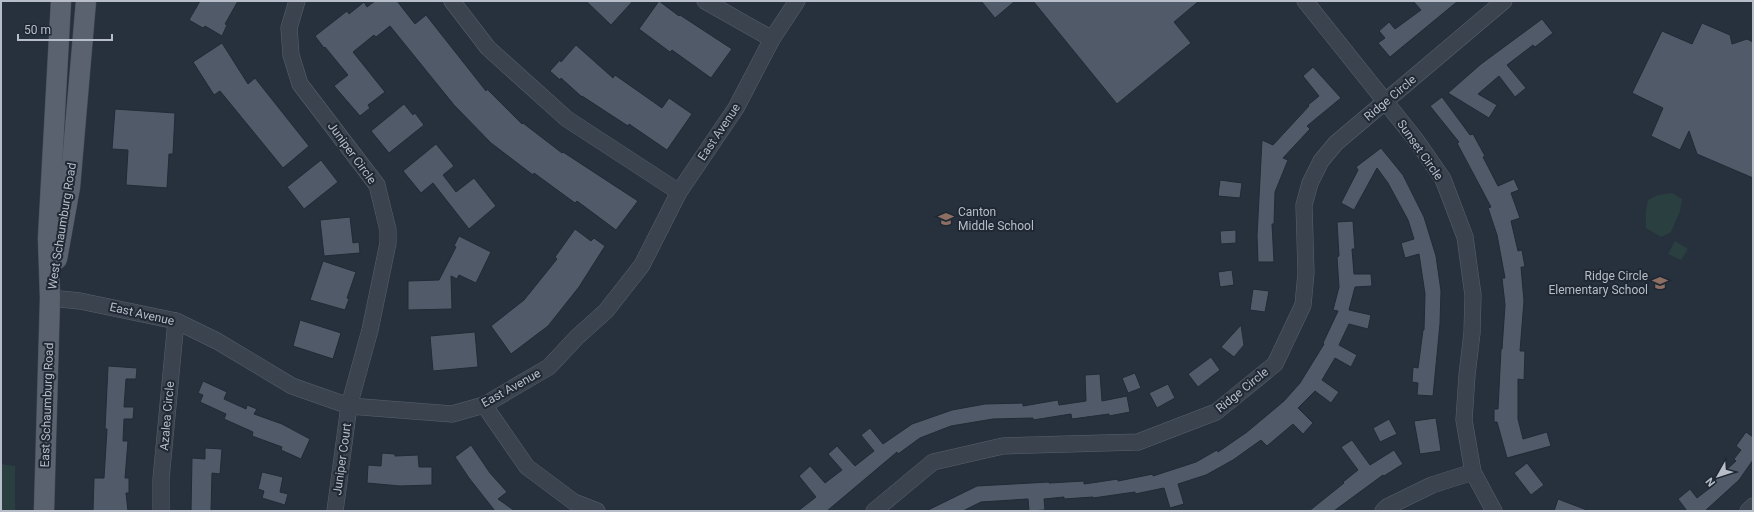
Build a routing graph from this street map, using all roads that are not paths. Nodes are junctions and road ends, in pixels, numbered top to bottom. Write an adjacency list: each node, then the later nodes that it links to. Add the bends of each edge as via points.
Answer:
1 (61, 1): 12 (main road, West Schaumburg Road, via 48,238)
2 (86, 1): 12 (main road, West Schaumburg Road, via 70,187)
3 (297, 1): 15 (street, Juniper Circle, via 289,28 291,55 300,84 376,185 388,230 388,243 370,330)
4 (452, 1): 11 (street, via 488,48 567,119)
5 (705, 1): 9 (street)
6 (797, 1): 9 (street, East Avenue)
7 (1305, 1): 10 (street, Sunset Circle)
8 (1504, 1): 10 (street, Ridge Circle)
9 (772, 39): 11 (street, East Avenue, via 736,108)
10 (1385, 102): 16 (street, Sunset Circle, via 1443,179 1465,237 1474,295 1464,420); 23 (street, Ridge Circle, via 1336,143 1321,161 1310,183 1304,205 1306,273 1303,305 1275,364 1216,412 1138,442 1003,446 933,462)
11 (679, 192): 14 (street, East Avenue, via 642,265 606,311 548,367)
12 (50, 298): 13 (street, East Avenue, via 80,301); 19 (main road, East Schaumburg Road)
13 (176, 321): 15 (street, East Avenue, via 217,341 292,386); 20 (street, Azalea Circle, via 161,479)
14 (484, 405): 15 (street, East Avenue, via 452,414); 17 (street, via 527,467)
15 (349, 406): 21 (street, Juniper Court)
16 (1473, 472): 24 (street, via 1432,485); 25 (street, Sunset Circle)
17 (571, 506): 22 (street)
18 (1753, 506): 26 (street)
19 (44, 511)
20 (161, 511)
21 (335, 511)
22 (597, 511)
23 (874, 511)
24 (1383, 511)
25 (1494, 511)
26 (1748, 511)

